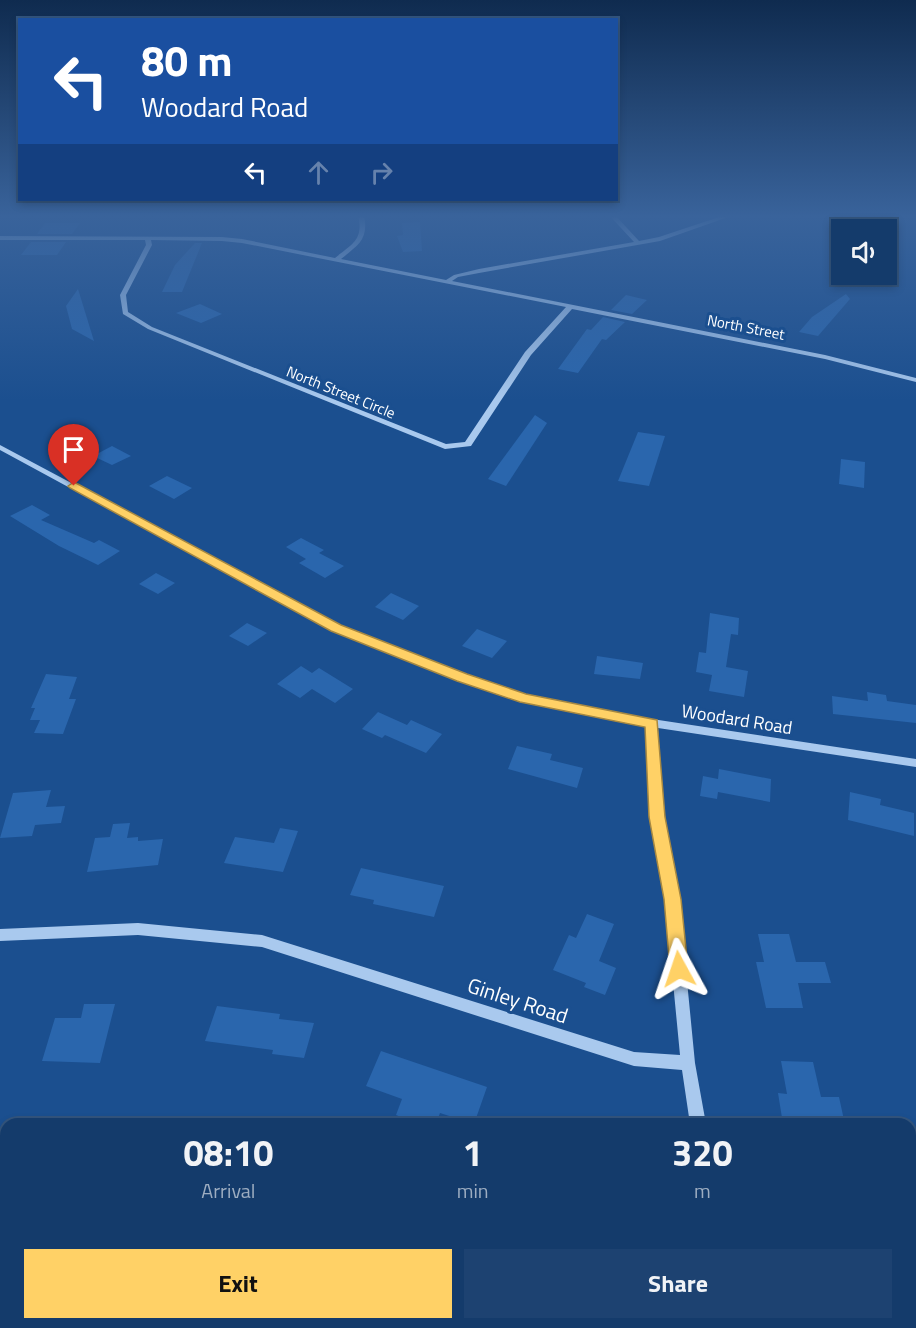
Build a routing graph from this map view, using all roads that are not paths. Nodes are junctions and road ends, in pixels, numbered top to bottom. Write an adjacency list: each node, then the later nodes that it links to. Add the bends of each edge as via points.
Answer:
1 (132, 277): 5 (street, North Street Circle, via 123,295 125,313 150,328 445,447 468,444 543,334)
2 (427, 277): 4 (street, North Street)
3 (454, 277): 4 (street)
4 (448, 281): 5 (street, North Street)
5 (571, 306): 6 (street, North Street, via 825,357)
6 (916, 380)
7 (0, 447): 8 (street, Woodard Road, via 336,628 462,678 525,698)
8 (652, 723): 9 (street, Woodard Road); 11 (street, via 657,817 672,899)
9 (916, 763)
10 (0, 935): 11 (street, Ginley Road, via 138,929 262,941 634,1059)
11 (688, 1063): 12 (street)
12 (697, 1118)

